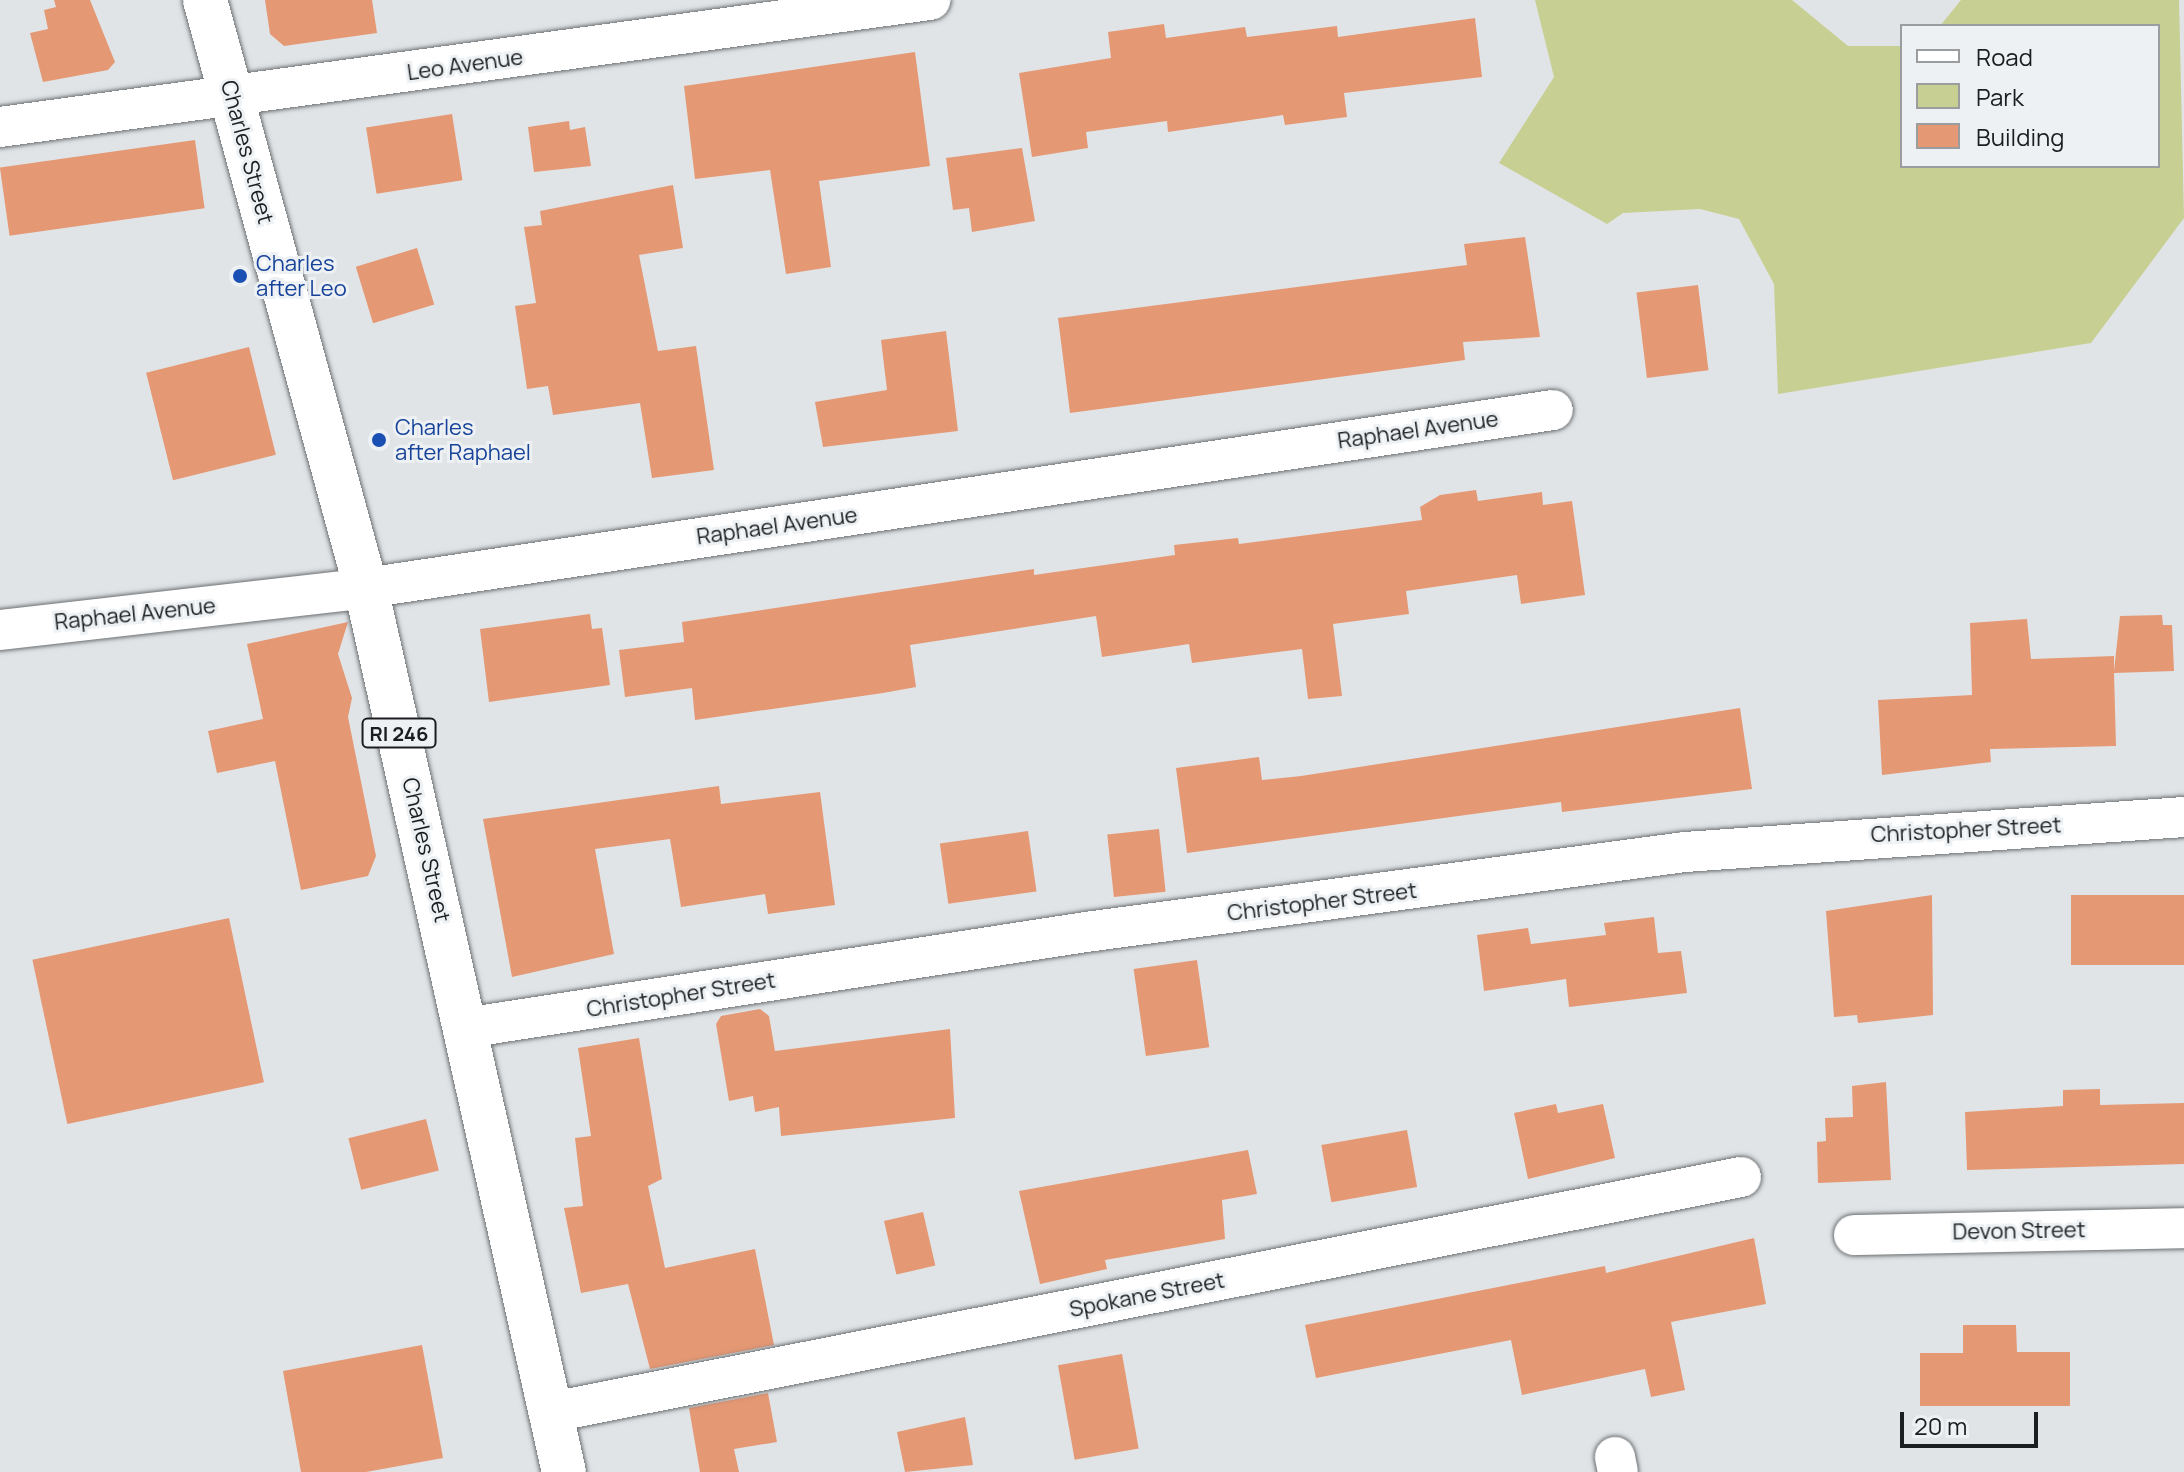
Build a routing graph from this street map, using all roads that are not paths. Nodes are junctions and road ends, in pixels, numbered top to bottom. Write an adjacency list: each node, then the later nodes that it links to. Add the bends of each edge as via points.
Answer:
1 (205, 0): 3 (main road, Charles Street / RI 246)
2 (930, 0): 3 (street, Leo Avenue)
3 (232, 97): 4 (street, Leo Avenue); 6 (main road, Charles Street / RI 246)
4 (0, 127)
5 (1553, 410): 6 (street, Raphael Avenue)
6 (366, 588): 7 (street, Raphael Avenue); 9 (main road, Charles Street / RI 246)
7 (0, 630)
8 (2184, 817): 9 (street, Christopher Street, via 1685,852 1086,932)
9 (465, 1028): 13 (main road, Charles Street / RI 246)
10 (1741, 1177): 13 (street, Spokane Street)
11 (2184, 1228): 12 (street, Devon Street)
12 (1854, 1235)
13 (552, 1412): 14 (main road, Charles Street / RI 246)
14 (564, 1472)

